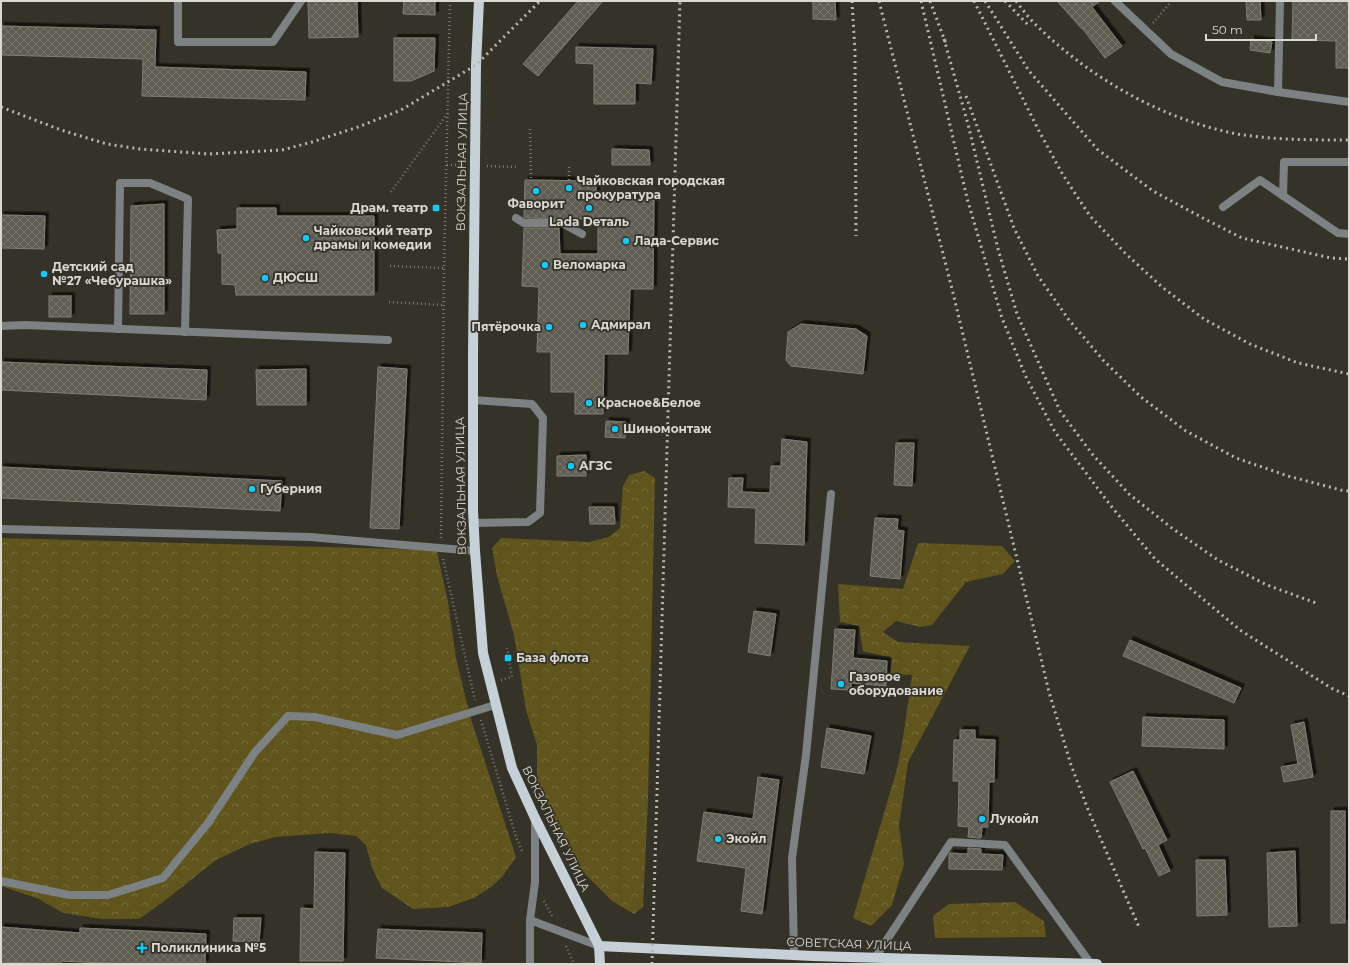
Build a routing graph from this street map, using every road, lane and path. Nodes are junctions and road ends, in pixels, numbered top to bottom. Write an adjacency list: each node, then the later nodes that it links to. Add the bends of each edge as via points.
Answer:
1 (178, 1): 2 (lane, via 178,42 273,42)
2 (301, 1)
3 (479, 1): 30 (main road, ВОКЗАЛЬНАЯ УЛИЦА, via 476,65)
4 (1115, 1): 7 (lane)
5 (1280, 1): 8 (lane)
6 (1171, 2): 7 (path)
7 (1146, 30): 8 (lane, via 1171,54 1222,82)
8 (1278, 92): 9 (lane)
9 (1349, 102)
10 (448, 113): 16 (path)
11 (530, 129): 14 (path)
12 (1349, 162): 17 (lane, via 1284,162)
13 (569, 166): 15 (path)
14 (531, 180)
15 (569, 180)
16 (391, 192)
17 (1283, 196): 18 (lane, via 1260,180); 21 (lane, via 1338,233)
18 (1223, 207)
19 (516, 218): 20 (lane, via 524,223 562,223)
20 (582, 234)
21 (1349, 234)
22 (390, 266): 23 (path)
23 (444, 268)
24 (389, 302): 25 (path)
25 (444, 305)
26 (1, 326): 27 (lane)
27 (118, 329): 28 (lane); 28 (lane, via 120,183 150,183 188,199)
28 (185, 332): 29 (lane)
29 (388, 340)
30 (473, 400): 32 (main road, ВОКЗАЛЬНАЯ УЛИЦА); 32 (lane, via 532,404 543,418 540,513 528,522)
31 (831, 494): 40 (lane, via 806,755 792,858)
32 (474, 524): 34 (main road, ВОКЗАЛЬНАЯ УЛИЦА)
33 (1, 529): 34 (lane, via 310,537)
34 (474, 551): 35 (main road, ВОКЗАЛЬНАЯ УЛИЦА, via 483,653)
35 (496, 705): 36 (main road, ВОКЗАЛЬНАЯ УЛИЦА, via 512,768); 37 (lane, via 397,735 315,717 288,716 254,752 208,823 163,878 108,894 69,896)
36 (535, 818): 38 (lane, via 535,882); 39 (main road, ВОКЗАЛЬНАЯ УЛИЦА)
37 (1, 881)
38 (530, 920): 39 (lane); 42 (lane)
39 (599, 946): 40 (main road, СОВЕТСКАЯ УЛИЦА); 43 (main road)
40 (794, 955): 41 (main road, СОВЕТСКАЯ УЛИЦА)
41 (875, 958): 44 (main road, СОВЕТСКАЯ УЛИЦА); 44 (lane, via 951,842 1005,845)
42 (530, 964)
43 (600, 964)
44 (1091, 964): 45 (main road, СОВЕТСКАЯ УЛИЦА)
45 (1097, 964)

